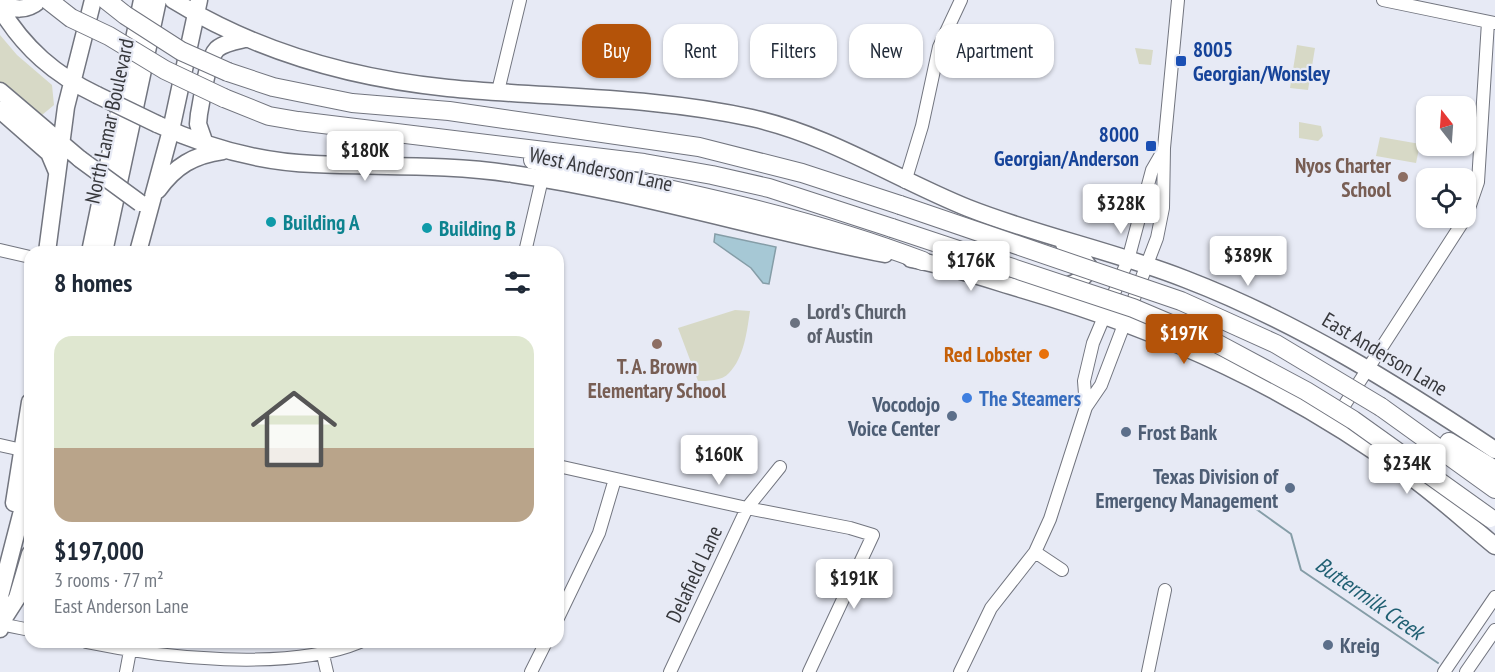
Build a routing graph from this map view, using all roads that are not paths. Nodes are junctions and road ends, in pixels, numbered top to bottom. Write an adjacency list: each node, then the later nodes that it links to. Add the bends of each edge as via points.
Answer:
1 (0, 0): 2 (main road, via 19,9)
2 (40, 0)
3 (48, 0): 19 (highway, bridge, via 71,18)
4 (68, 0): 19 (highway, bridge)
5 (93, 0): 21 (main road)
6 (106, 0): 16 (highway)
7 (113, 0): 16 (highway)
8 (142, 0): 40 (main road, North Lamar Boulevard)
9 (158, 0): 41 (main road, North Lamar Boulevard)
10 (520, 0): 23 (street)
11 (961, 0): 36 (street, via 939,47)
12 (1178, 0): 32 (street)
13 (1383, 0): 17 (street)
14 (188, 5): 20 (main road); 27 (main road)
15 (0, 9): 18 (main road, West Anderson Lane)
16 (125, 15): 56 (highway, bridge, via 181,51 273,87 352,103 449,111 699,147 802,173 1180,301 1276,344)
17 (1492, 23): 54 (street, via 1478,182 1466,217)
18 (6, 29): 21 (main road, West Anderson Lane)
19 (109, 36): 28 (highway, bridge, via 165,70 269,116)
20 (245, 39): 23 (main road, via 294,57 361,74 449,88); 30 (main road, via 217,49 212,58 198,124)
21 (70, 82): 24 (main road); 27 (main road, West Anderson Lane, bridge)
22 (0, 91): 26 (main road)
23 (498, 91): 36 (main road, via 685,106 754,118 843,149)
24 (66, 106): 26 (main road, via 49,119); 29 (main road)
25 (0, 110): 34 (main road, via 49,153)
26 (29, 118): 29 (main road)
27 (164, 127): 30 (main road, West Anderson Lane); 37 (main road)
28 (461, 141): 47 (highway, via 788,217); 69 (highway, bridge, via 644,163 769,188 1133,308 1218,344 1306,391 1353,420)
29 (61, 144): 33 (main road); 34 (main road)
30 (205, 144): 31 (main road, West Anderson Lane)
31 (226, 150): 35 (main road, West Anderson Lane, via 313,164 463,168); 37 (main road, via 180,165)
32 (1164, 150): 46 (street, via 1152,170); 48 (street, via 1162,208)
33 (80, 159): 34 (main road, via 62,163); 37 (main road, bridge)
34 (58, 174): 39 (main road)
35 (542, 180): 43 (street); 47 (main road, West Anderson Lane)
36 (905, 182): 38 (main road)
37 (148, 204): 42 (main road)
38 (1052, 236): 46 (main road); 50 (main road, via 1080,255 1088,271 1076,283)
39 (48, 246)
40 (91, 246)
41 (105, 246)
42 (139, 246)
43 (526, 246)
44 (0, 250): 45 (street)
45 (24, 256)
46 (1128, 260): 48 (main road); 51 (street)
47 (923, 261): 50 (main road, West Anderson Lane)
48 (1148, 266): 49 (main road, East Anderson Lane); 52 (street)
49 (1212, 290): 53 (main road, via 1185,306); 54 (main road, East Anderson Lane, via 1279,319)
50 (1029, 291): 51 (main road, West Anderson Lane)
51 (1104, 314): 52 (main road, West Anderson Lane); 55 (street, via 1084,381)
52 (1124, 321): 53 (main road); 55 (street, via 1101,385)
53 (1174, 342): 57 (main road, via 1261,382)
54 (1368, 368): 57 (street); 61 (main road, East Anderson Lane)
55 (1086, 407): 72 (street, via 1061,491)
56 (1381, 407): 64 (highway, via 1414,421); 66 (highway)
57 (1332, 424): 70 (main road, via 1413,478)
58 (24, 438): 60 (main road)
59 (0, 445): 60 (street)
60 (22, 450): 71 (main road)
61 (1495, 450)
62 (564, 467): 65 (street)
63 (780, 467): 68 (street, Delafield Lane)
64 (1495, 470)
65 (615, 479): 68 (street); 77 (street, via 599,533)
66 (1495, 489)
67 (24, 502): 71 (main road)
68 (747, 508): 89 (street, Delafield Lane); 90 (street, via 873,535)
69 (1493, 521)
70 (1495, 546)
71 (11, 549): 78 (main road, via 0,596)
72 (1035, 552): 73 (street); 91 (street, via 991,608)
73 (1062, 570)
74 (24, 578): 78 (main road)
75 (1165, 590): 92 (street)
76 (1495, 597): 93 (street)
77 (564, 606)
78 (0, 625): 79 (street)
79 (24, 629)
80 (1495, 630): 94 (street)
81 (115, 648): 84 (street)
82 (343, 648): 85 (street)
83 (543, 648): 88 (street)
84 (130, 651): 85 (street, via 206,659); 86 (street)
85 (323, 655): 87 (street)
86 (126, 672)
87 (327, 672)
88 (531, 672)
89 (670, 672)
90 (809, 672)
91 (960, 672)
92 (1148, 672)
93 (1444, 672)
94 (1466, 672)

